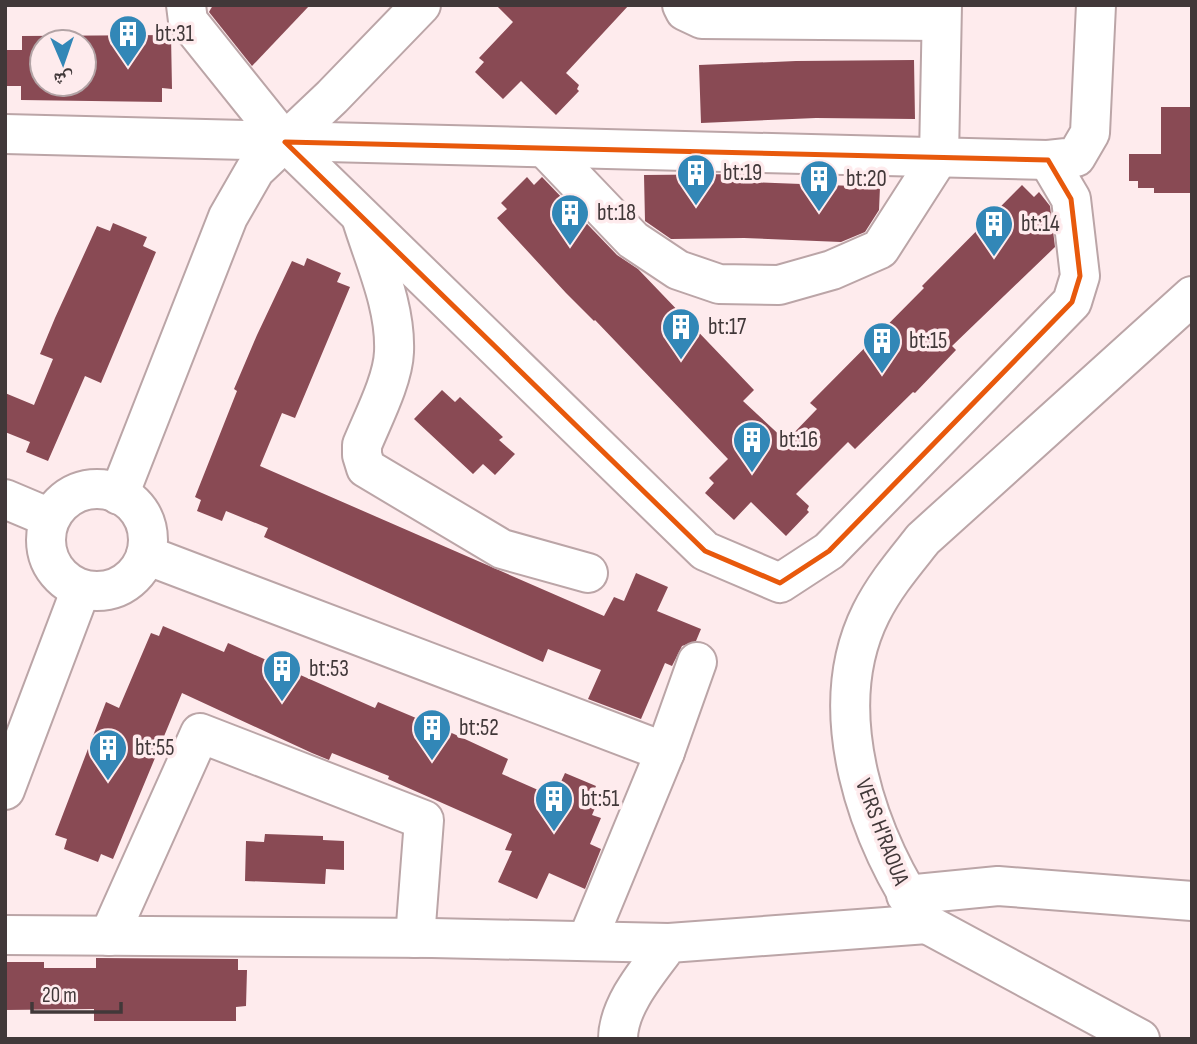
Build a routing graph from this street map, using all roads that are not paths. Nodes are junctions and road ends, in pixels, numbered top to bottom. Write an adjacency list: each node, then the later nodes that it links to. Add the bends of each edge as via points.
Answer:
1 (186, 5): 7 (street, via 188,21)
2 (421, 5): 7 (street)
3 (682, 5): 5 (street, via 702,19)
4 (1096, 5): 10 (street, via 1090,133 1076,157)
5 (942, 13): 9 (street)
6 (5, 134): 7 (street)
7 (285, 142): 8 (street); 11 (street); 13 (street, via 255,170 228,217)
8 (545, 148): 9 (street); 9 (street, via 633,240 678,270 719,284 779,285 832,270 880,249)
9 (939, 157): 10 (street)
10 (1048, 160): 11 (street, via 1071,200 1080,276 1072,302 829,551 780,583 705,551)
11 (360, 214): 17 (street, via 387,299 394,354 362,445 366,468 502,549)
12 (1192, 296): 23 (street, VERS H'RAOUA, via 923,539 889,581 870,615 857,650 850,690 859,777 872,820)
13 (120, 495): 15 (street, via 92,489 75,494); 16 (street, via 137,508 145,522 149,538)
14 (5, 499): 15 (street)
15 (51, 518): 18 (street, via 47,552 54,568)
16 (146, 555): 18 (street, via 128,581 114,589); 20 (street)
17 (588, 573)
18 (81, 589): 21 (street)
19 (697, 662): 20 (street)
20 (665, 752): 27 (street)
21 (5, 790)
22 (1192, 901): 23 (street, via 969,888)
23 (917, 910): 28 (street); 30 (street)
24 (5, 935): 25 (street)
25 (108, 936): 26 (street); 26 (street, via 200,733 424,820)
26 (415, 938): 27 (street)
27 (587, 941): 28 (street)
28 (669, 943): 29 (street, via 636,988)
29 (618, 1039)
30 (1140, 1039)

